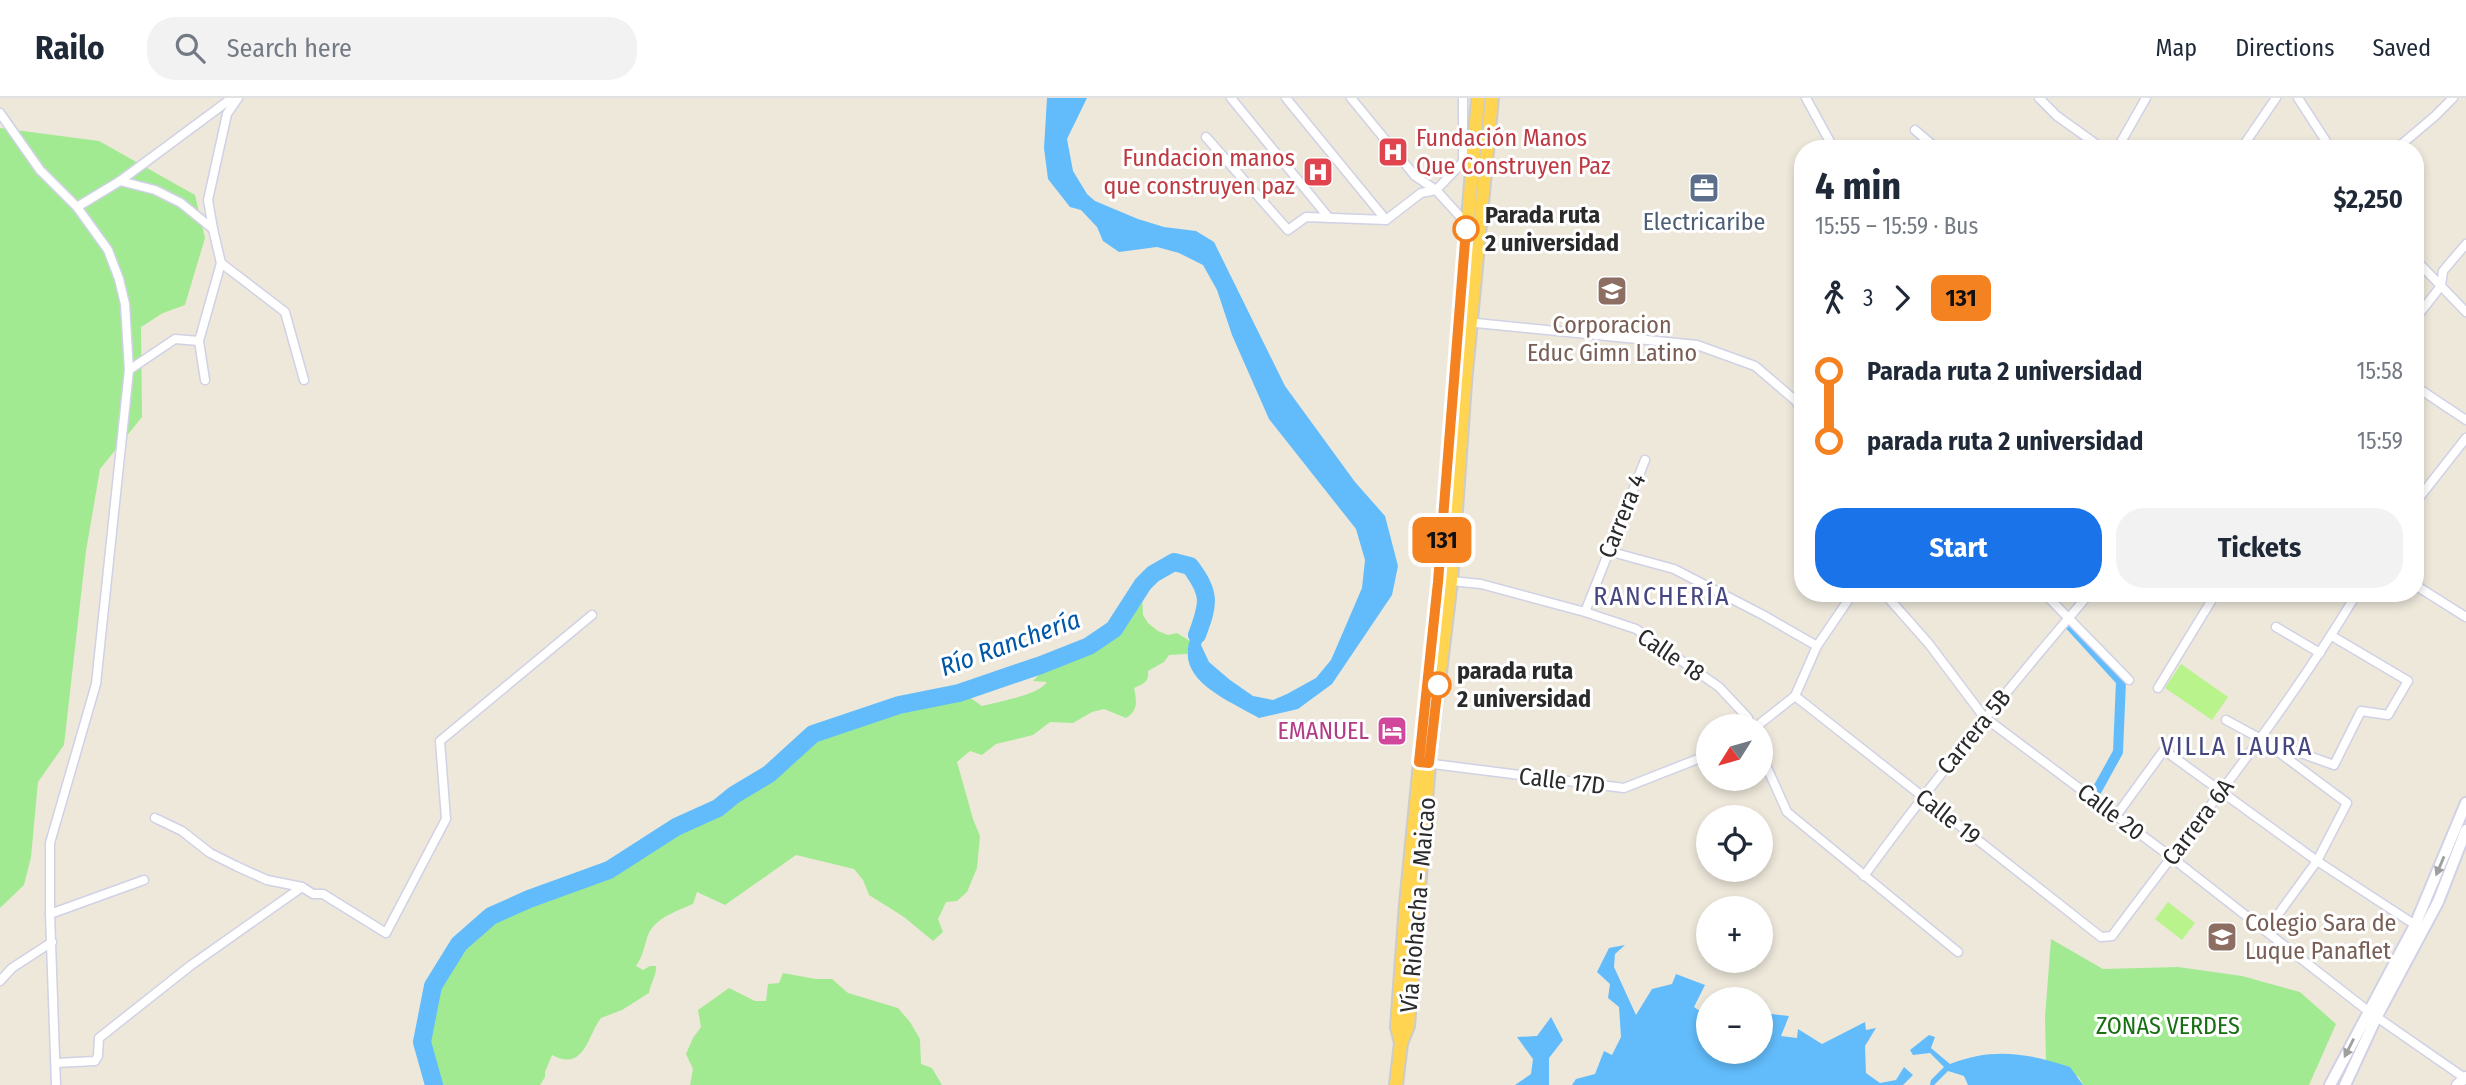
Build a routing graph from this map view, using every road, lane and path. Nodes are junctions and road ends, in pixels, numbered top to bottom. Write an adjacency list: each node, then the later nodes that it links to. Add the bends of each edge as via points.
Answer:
1 (232, 98): 25 (street)
2 (238, 98): 32 (street, via 226,114 208,200)
3 (1231, 98): 28 (street)
4 (1286, 98): 29 (street)
5 (1351, 98): 26 (street, via 1415,176)
6 (1463, 98): 26 (street, via 1463,162)
7 (1478, 98): 30 (highway, Vía Riohacha - Maicao)
8 (1492, 98): 31 (highway, Vía Riohacha - Maicao)
9 (1806, 98): 18 (street)
10 (2039, 98): 20 (street)
11 (2146, 98): 21 (street)
12 (2276, 98): 22 (street)
13 (2298, 98): 23 (street)
14 (2453, 98): 24 (street)
15 (0, 113): 27 (street, via 40,170)
16 (1914, 130): 19 (street)
17 (1206, 136): 28 (street, via 1288,230 1306,217)
18 (1829, 140)
19 (1926, 140)
20 (2090, 140)
21 (2122, 140)
22 (2247, 140)
23 (2325, 140)
24 (2406, 140)
25 (120, 181): 27 (street); 32 (street, via 181,203)
26 (1436, 190): 29 (street, via 1421,193); 30 (street)
27 (78, 207): 41 (street, via 108,250 119,279)
28 (1329, 218): 29 (street)
29 (1386, 220)
30 (1466, 223): 31 (street); 39 (highway, Vía Riohacha - Maicao)
31 (1480, 225): 39 (highway, Vía Riohacha - Maicao)
32 (213, 229): 34 (street)
33 (2466, 244): 36 (street, via 2443,271)
34 (221, 263): 40 (street); 43 (street, via 285,312)
35 (2424, 268): 36 (street)
36 (2441, 286): 37 (street); 38 (street)
37 (2424, 308)
38 (2466, 312)
39 (1465, 322): 44 (highway, Vía Riohacha - Maicao); 46 (street, via 1697,345 1755,366)
40 (199, 341): 41 (street, via 175,339); 42 (street)
41 (129, 370): 90 (street, via 96,684 50,843)
42 (205, 380)
43 (304, 380)
44 (1459, 383): 52 (highway, Vía Riohacha - Maicao); 77 (highway, Vía Riohacha - Maicao)
45 (2424, 393): 47 (street)
46 (1794, 399)
47 (2466, 419)
48 (2466, 438): 50 (street)
49 (1644, 460): 51 (street, Carrera 4)
50 (2424, 492)
51 (1608, 551): 60 (street, Carrera 4); 66 (street, via 1674,569)
52 (1451, 581): 60 (street, Calle 18, via 1481,584); 77 (highway, Vía Riohacha - Maicao)
53 (2424, 591): 62 (street)
54 (1847, 602): 66 (street)
55 (1892, 602): 73 (street, Calle 20)
56 (2053, 602): 63 (street)
57 (2082, 602): 63 (street, Carrera 5B)
58 (2209, 602): 69 (street)
59 (2352, 602): 65 (street, Carrera 6A)
60 (1586, 612): 71 (street, Calle 18, via 1636,629 1719,687)
61 (592, 615): 89 (street, via 440,741 446,819 386,933 323,894)
62 (2466, 617)
63 (2068, 618): 68 (street); 73 (street, Carrera 5B)
64 (2276, 627): 67 (street)
65 (2332, 636): 67 (street, Carrera 6A); 75 (street, via 2408,681 2388,715 2361,711 2334,765)
66 (1817, 646): 70 (street)
67 (2320, 653): 75 (street, Carrera 6A)
68 (2129, 680)
69 (2158, 688)
70 (1795, 696): 72 (street); 80 (street, Calle 19)
71 (1744, 714)
72 (1773, 714)
73 (1984, 717): 80 (street, Carrera 5B); 82 (street, Calle 20)
74 (2226, 720): 75 (street)
75 (2261, 739): 79 (street, Carrera 6A); 86 (street, via 2347,803)
76 (1696, 760): 77 (street, Calle 17D, via 1624,788)
77 (1424, 762): 101 (highway, Vía Riohacha - Maicao, via 1397,1027 1401,1042)
78 (1773, 781): 87 (street, via 1787,812)
79 (2222, 790): 82 (street, via 2164,750); 85 (street, Carrera 6A); 86 (street)
80 (1922, 796): 87 (street, Carrera 5B); 93 (street, Calle 19)
81 (2466, 803): 91 (main road, one-way to 91)
82 (2116, 816): 85 (street, Calle 20)
83 (155, 818): 89 (street, via 236,866 267,880)
84 (2466, 830): 91 (main road)
85 (2171, 857): 92 (street, Calle 20); 93 (street, Carrera 6A, via 2112,936)
86 (2317, 861): 91 (street); 92 (street)
87 (1864, 876): 95 (street)
88 (144, 880): 90 (street)
89 (302, 887): 98 (street, via 99,1038 95,1062)
90 (50, 914): 94 (street)
91 (2419, 928): 97 (main road)
92 (2266, 931): 97 (street, Calle 20)
93 (2101, 937)
94 (52, 942): 96 (street); 98 (street)
95 (1958, 952)
96 (0, 981)
97 (2372, 1014): 99 (street, Calle 20); 102 (main road, one-way to 102); 103 (main road)
98 (56, 1063): 100 (street)
99 (2463, 1080)
100 (56, 1085)
101 (1396, 1085)
102 (2330, 1085)
103 (2345, 1085)

